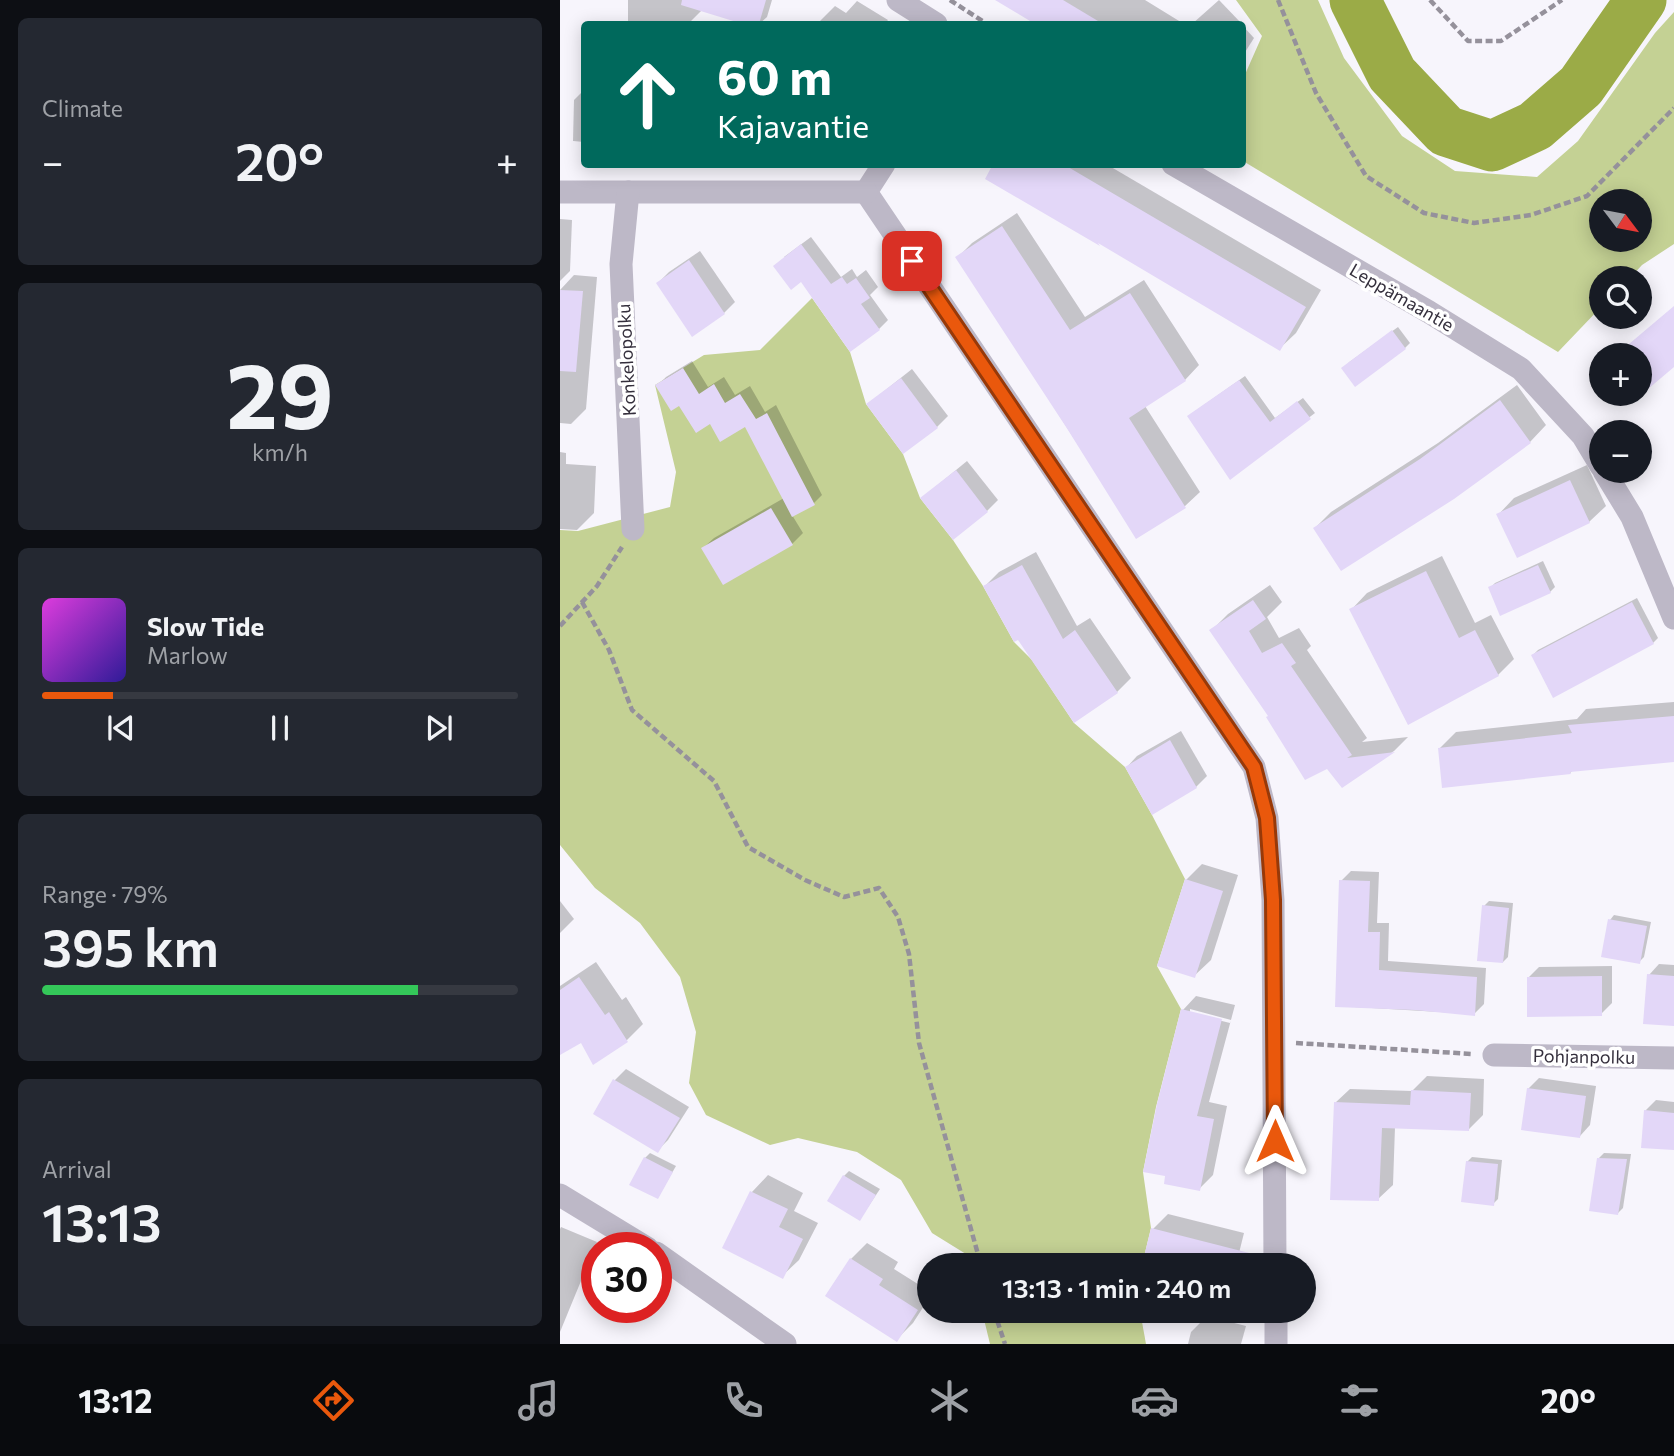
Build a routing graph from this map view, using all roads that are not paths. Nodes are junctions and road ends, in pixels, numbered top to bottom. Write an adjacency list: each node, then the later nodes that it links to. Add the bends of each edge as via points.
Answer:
1 (898, 0): 2 (street)
2 (931, 21)
3 (881, 168): 7 (street)
4 (1180, 168): 8 (street, Leppämaantie, via 1521,369)
5 (560, 192): 6 (street)
6 (628, 192): 7 (street); 10 (street, Konkelopolku, via 621,264)
7 (866, 192): 16 (street, via 1254,767 1267,818 1273,900)
8 (1589, 446)
9 (1611, 483): 11 (street, via 1632,517)
10 (633, 529)
11 (1674, 618)
12 (1493, 1055): 13 (street, Pohjanpolku)
13 (1674, 1058)
14 (560, 1195): 15 (street)
15 (621, 1232)
16 (1275, 1253)
17 (672, 1264): 19 (street)
18 (1276, 1323): 20 (street)
19 (785, 1344)
20 (1276, 1344)

